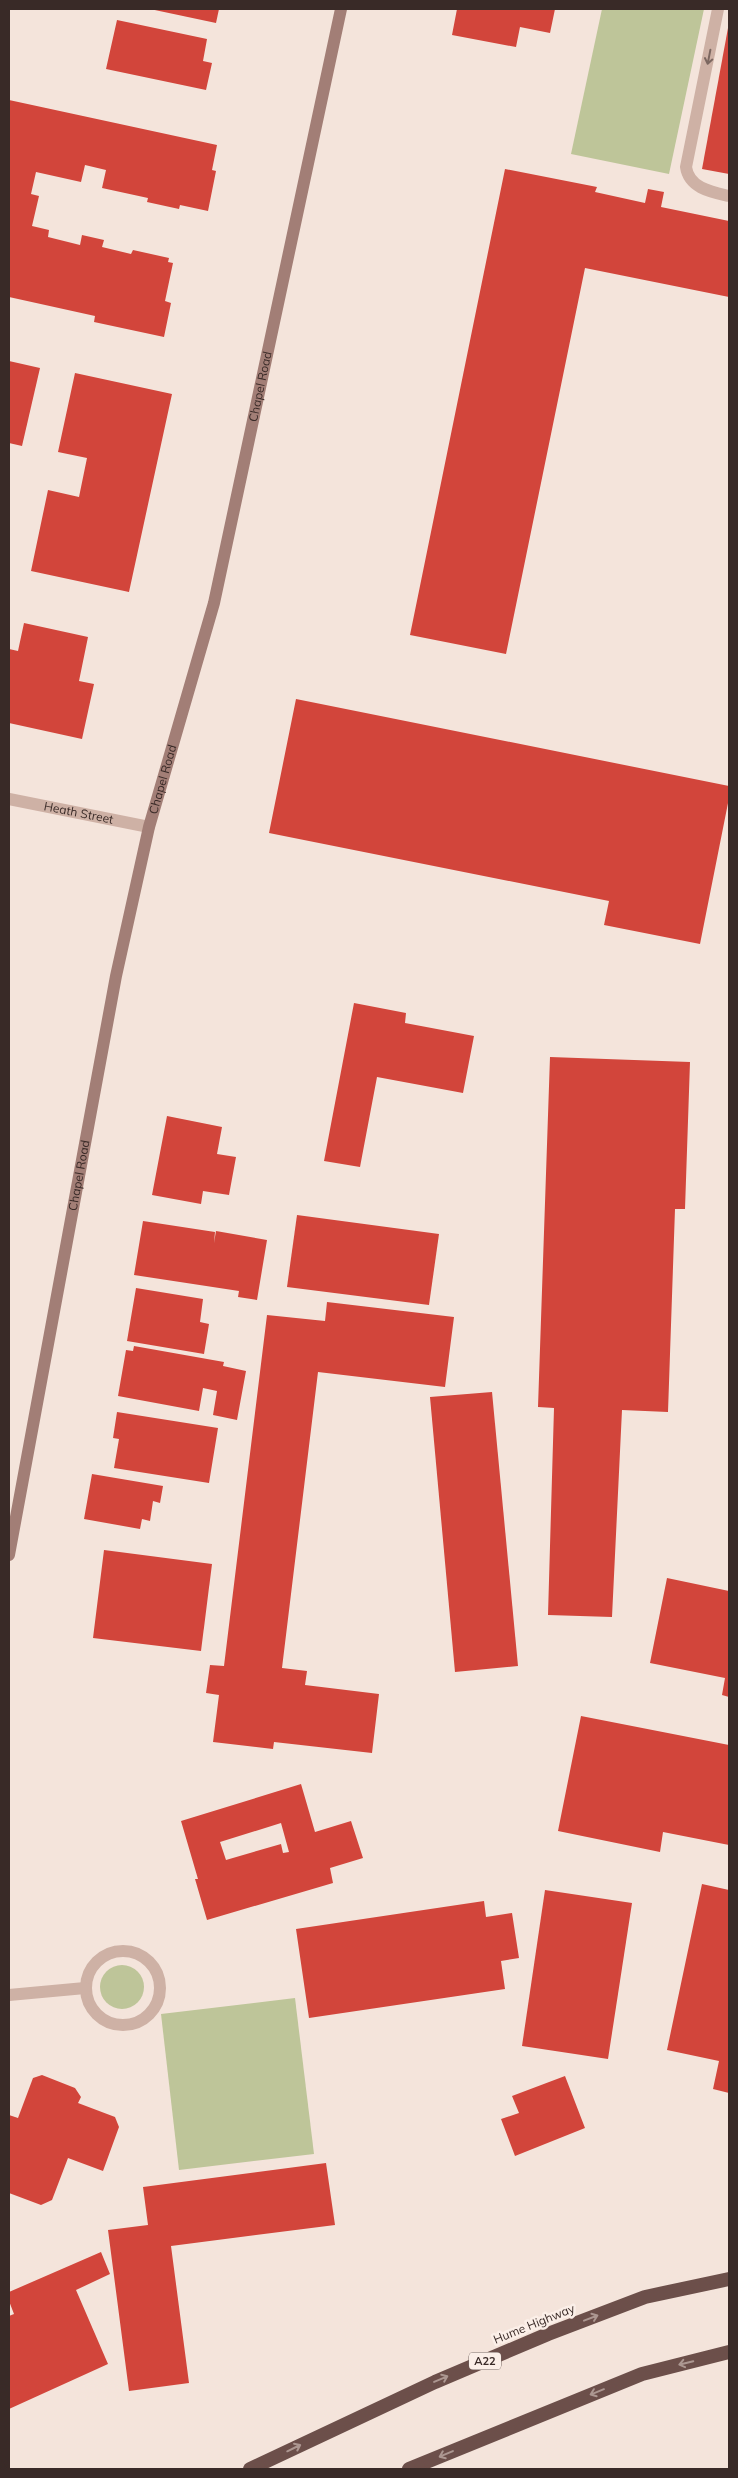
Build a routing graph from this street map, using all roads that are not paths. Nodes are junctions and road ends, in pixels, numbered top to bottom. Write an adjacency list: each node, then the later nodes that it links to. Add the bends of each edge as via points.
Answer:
1 (341, 9): 5 (main road, Chapel Road, via 214,603)
2 (718, 9): 3 (street, one-way to 3, via 686,167 688,177 696,186)
3 (729, 196)
4 (9, 798): 5 (street, Heath Street)
5 (149, 827): 6 (main road, Chapel Road, via 116,976)
6 (9, 1555)
7 (85, 1988): 7 (street, via 93,1966 102,1957 126,1951 147,1960 159,1981 160,1993 151,2013 132,2024 120,2025 100,2017 90,2004); 8 (street)
8 (9, 1995)
9 (729, 2279): 11 (highway, Hume Highway / A22, one-way to 9, via 435,2382 548,2334 645,2297)
10 (729, 2352): 12 (highway, one-way to 12, via 642,2374)
11 (250, 2469)
12 (409, 2469)

